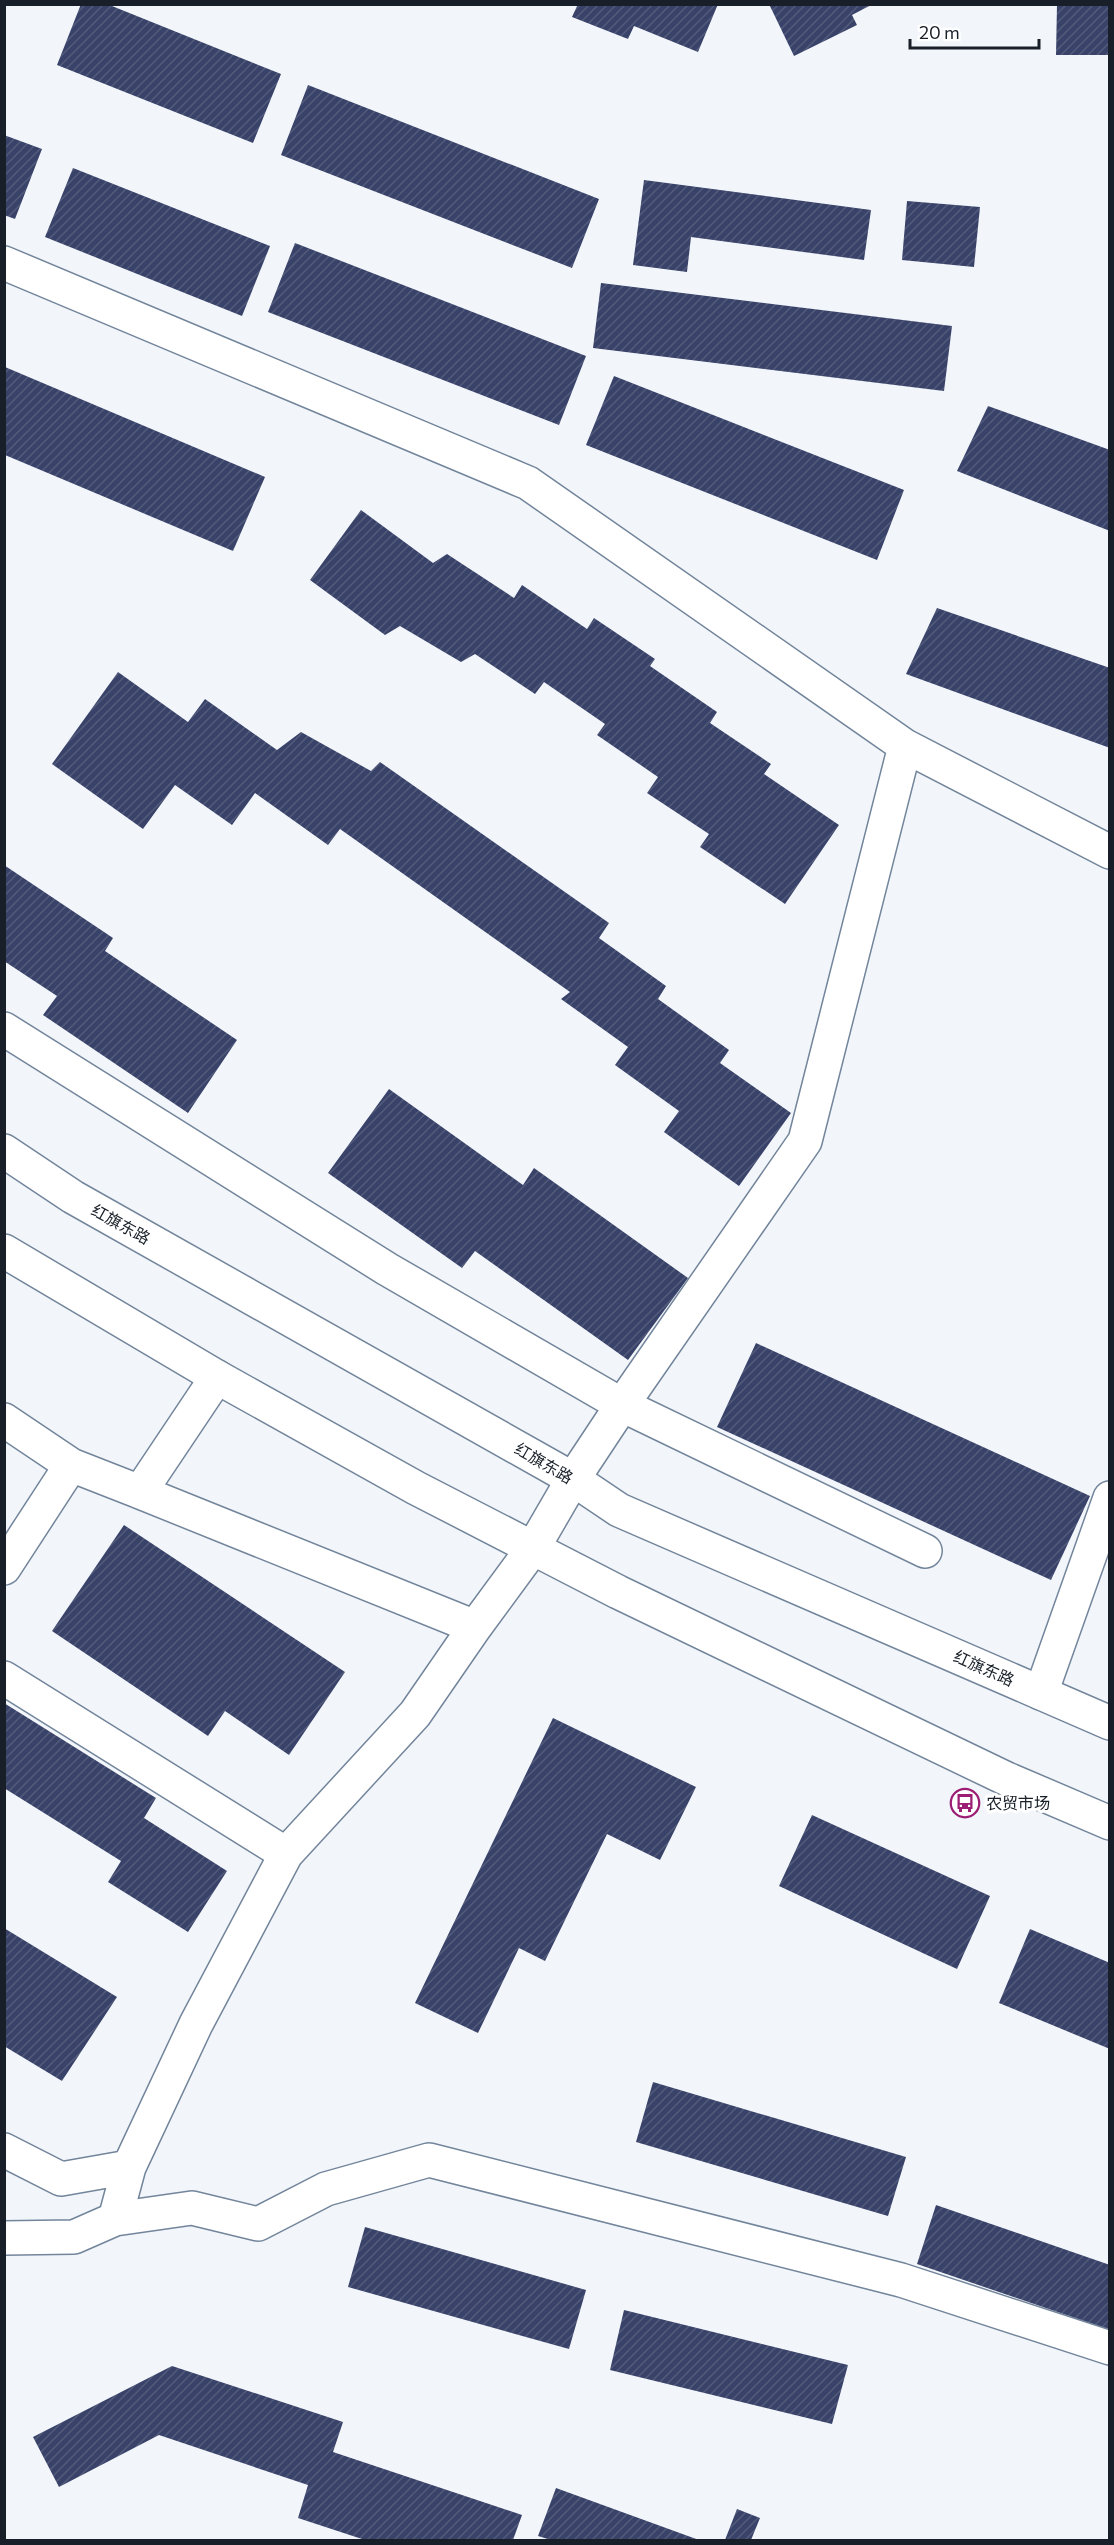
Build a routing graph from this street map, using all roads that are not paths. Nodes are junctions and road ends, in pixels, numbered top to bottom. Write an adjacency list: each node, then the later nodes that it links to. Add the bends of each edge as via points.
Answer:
1 (4, 263): 2 (street, via 528,483)
2 (905, 746): 3 (street); 8 (street, via 806,1142)
3 (1110, 852)
4 (4, 1029): 8 (street, via 387,1269)
5 (4, 1151): 11 (street, 红旗东路, via 73,1197)
6 (4, 1251): 7 (street)
7 (218, 1377): 12 (street); 14 (street)
8 (622, 1405): 11 (street); 15 (street)
9 (4, 1420): 10 (street)
10 (71, 1465): 12 (street); 16 (street)
11 (573, 1479): 14 (street); 19 (street, 红旗东路, via 619,1510)
12 (140, 1492): 17 (street)
13 (1110, 1498): 19 (street)
14 (533, 1548): 17 (street); 21 (street, via 1007,1779)
15 (926, 1551)
16 (4, 1568)
17 (475, 1627): 22 (street, via 415,1714)
18 (4, 1678): 22 (street)
19 (1041, 1693): 20 (street, 红旗东路)
20 (1110, 1723)
21 (1110, 1823)
22 (286, 1854): 24 (street, via 196,2024)
23 (4, 2150): 24 (street, via 61,2179)
24 (129, 2167): 25 (street)
25 (115, 2219): 26 (street, via 74,2237); 27 (street, via 192,2208 258,2224 326,2189 429,2160 901,2280)
26 (4, 2238)
27 (1110, 2348)

